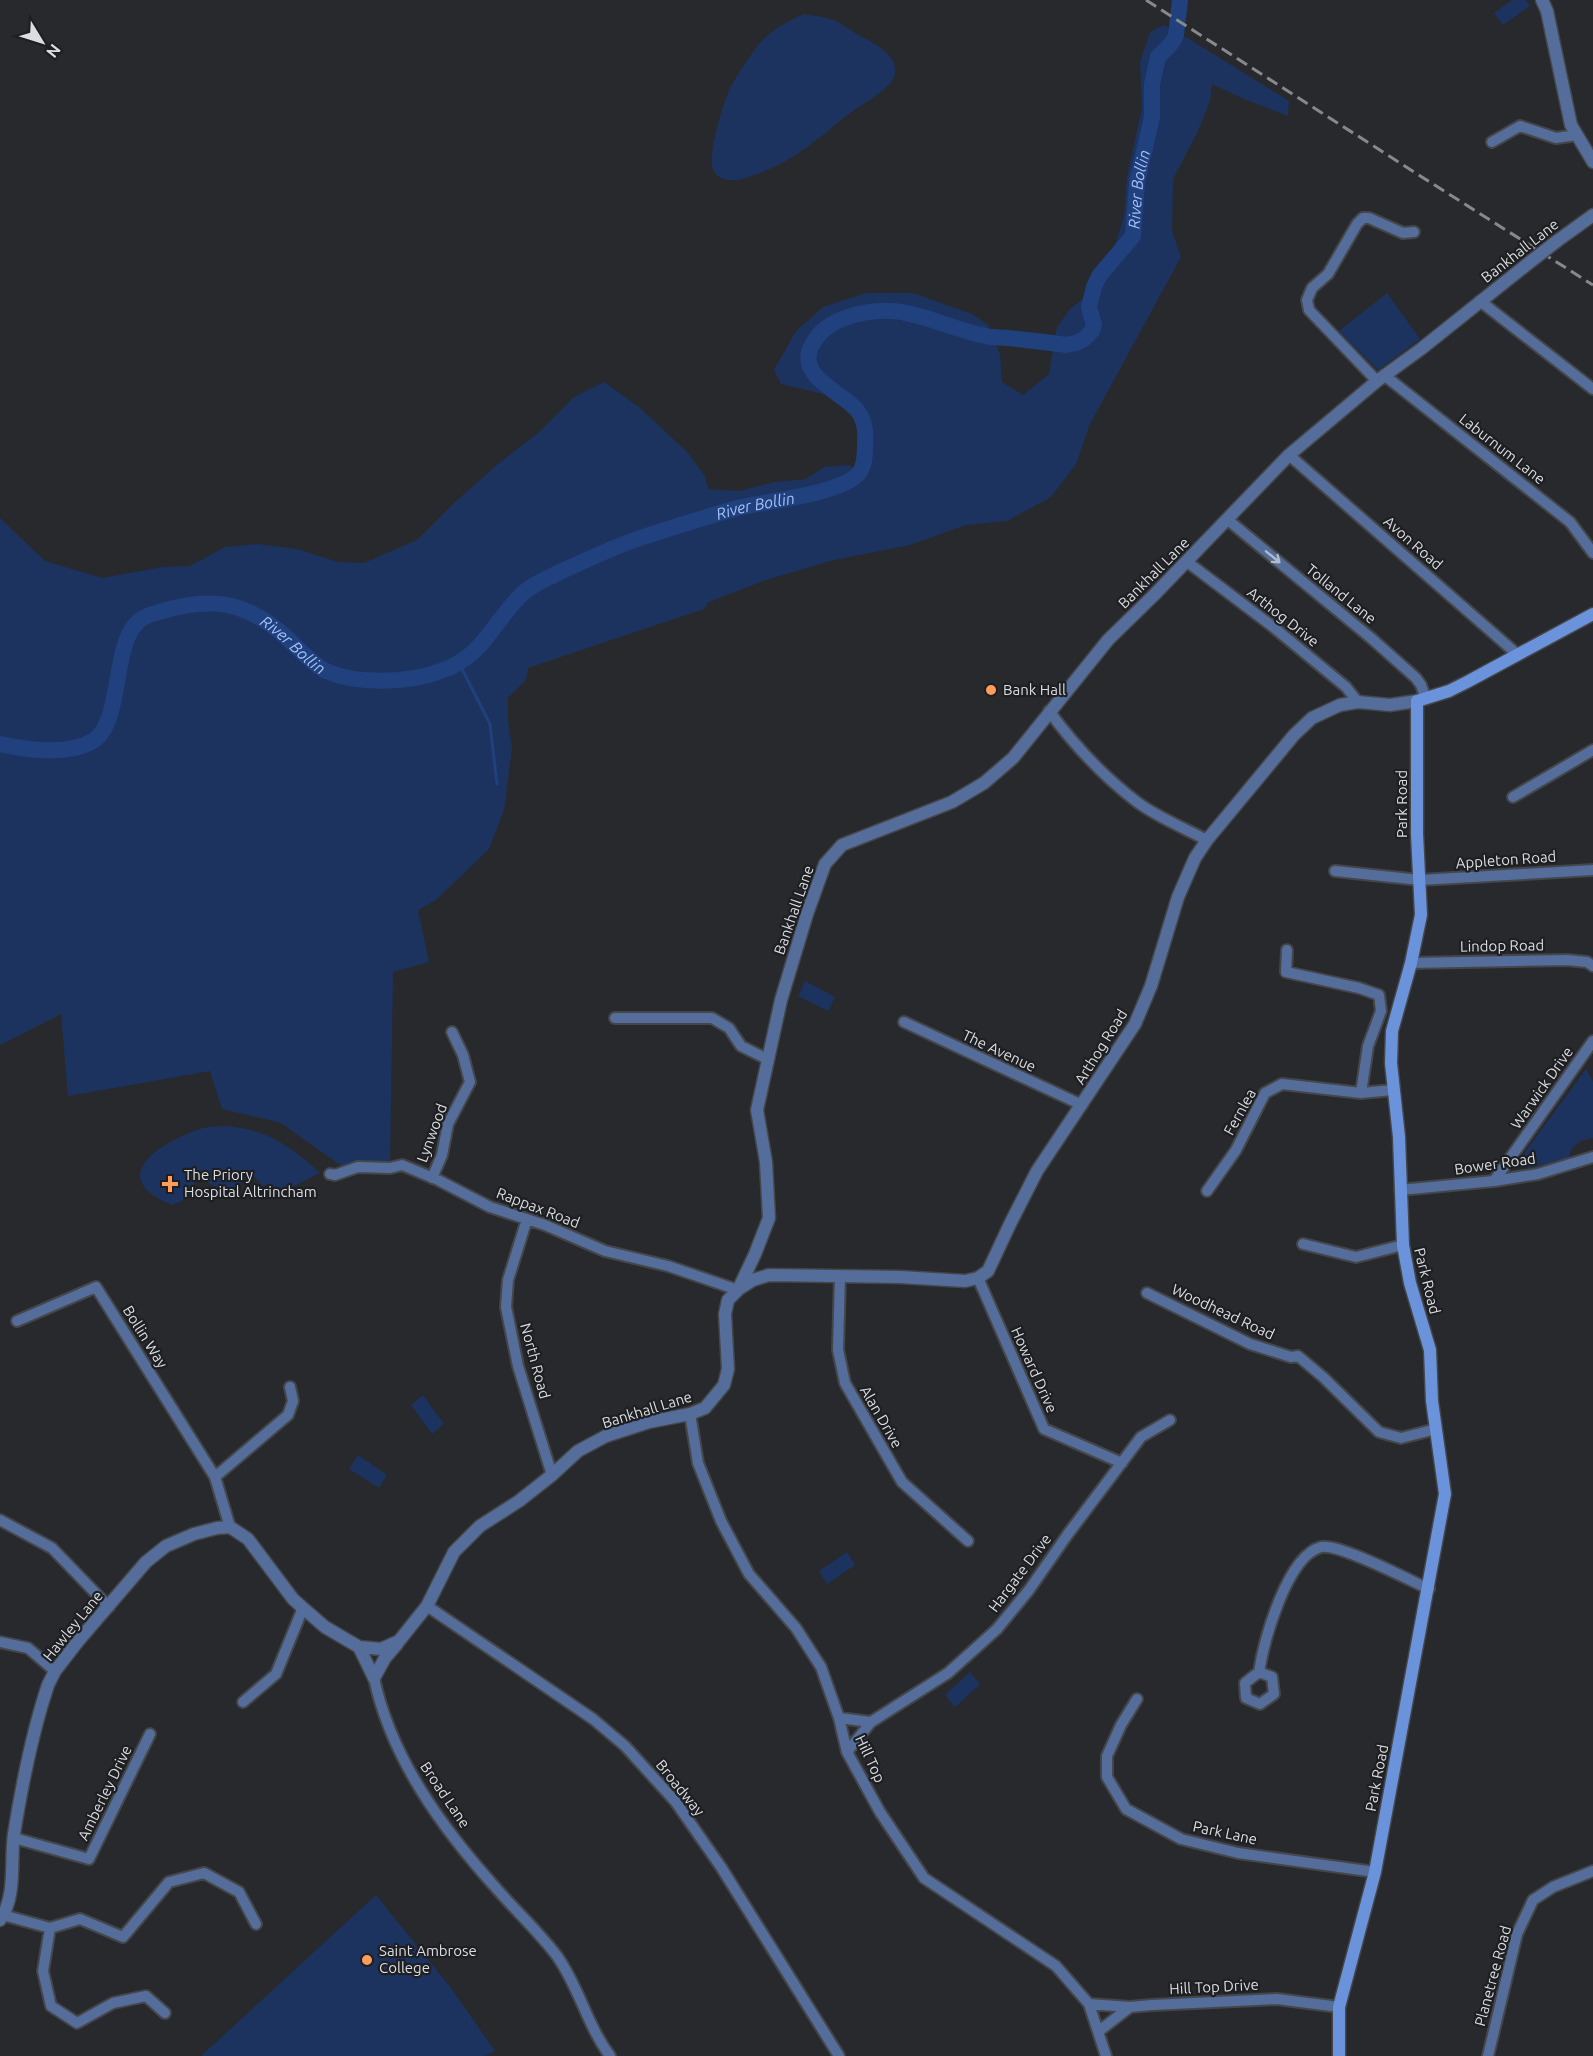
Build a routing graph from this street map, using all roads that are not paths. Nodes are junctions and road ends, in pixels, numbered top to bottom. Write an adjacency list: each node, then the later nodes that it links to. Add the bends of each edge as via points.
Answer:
1 (1542, 0): 2 (street)
2 (1577, 135): 3 (street, via 1556,138 1520,126); 4 (street)
3 (1499, 141)
4 (1593, 162)
5 (1593, 215): 7 (street, Bankhall Lane, bridge)
6 (1414, 232): 8 (street, Laburnum Lane, via 1403,233 1363,218 1307,300 1309,310)
7 (1480, 301): 8 (street, Bankhall Lane); 9 (street)
8 (1381, 378): 10 (street, Bankhall Lane); 12 (street, Laburnum Lane, via 1570,522)
9 (1593, 389)
10 (1289, 455): 11 (street, Bankhall Lane); 15 (street, Avon Road)
11 (1227, 520): 13 (street, Bankhall Lane); 16 (street, Tolland Lane, one-way to 16, via 1416,678)
12 (1593, 553)
13 (1186, 561): 17 (street, Arthog Drive, via 1272,626 1346,687); 18 (street, Bankhall Lane, via 1108,640)
14 (1593, 614): 15 (main road)
15 (1517, 654): 16 (main road, via 1467,682)
16 (1422, 700): 17 (street, Arthog Road, via 1390,705); 24 (main road, Park Road, via 1417,834)
17 (1358, 702): 21 (street, Arthog Road, via 1324,711 1303,725)
18 (1048, 711): 21 (street, via 1072,742 1138,803); 32 (street, Bankhall Lane, via 1013,758 984,783 952,802 842,845 825,864 781,1000)
19 (1593, 750): 20 (street)
20 (1513, 797)
21 (1207, 840): 35 (street, Arthog Road, via 1178,897 1143,1008)
22 (1593, 870): 24 (street, Appleton Road)
23 (1335, 871): 24 (street, Appleton Road)
24 (1420, 880): 26 (main road, Park Road, via 1421,915)
25 (1287, 950): 34 (street, via 1286,972 1379,995 1381,1011 1368,1046)
26 (1411, 963): 27 (street, Lindop Road, via 1567,960); 33 (main road, Park Road, via 1392,1031)
27 (1593, 966)
28 (615, 1018): 32 (street, via 712,1018 729,1028 741,1046)
29 (904, 1022): 35 (street, The Avenue)
30 (452, 1032): 38 (street, Lynwood, via 464,1055 471,1082 448,1124 442,1155)
31 (1593, 1041): 39 (street, Warwick Drive)
32 (767, 1059): 47 (street, Bankhall Lane, via 757,1110 766,1162 769,1218)
33 (1393, 1090): 34 (street, Fernlea); 40 (main road, Park Road, via 1400,1137)
34 (1361, 1093): 41 (street, Fernlea, via 1282,1084 1265,1093 1236,1150)
35 (1082, 1105): 46 (street, Arthog Road, via 1037,1171 988,1271)
36 (1593, 1157): 39 (street, Bower Road, via 1538,1174)
37 (330, 1173): 38 (street, Rappax Road, via 402,1165)
38 (432, 1178): 42 (street, Rappax Road, via 490,1207)
39 (1494, 1181): 40 (street, Bower Road)
40 (1400, 1190): 44 (main road, Park Road)
41 (1207, 1191)
42 (526, 1219): 47 (street, Rappax Road, via 605,1251 668,1266); 55 (street, North Road, via 508,1280 506,1307 518,1366)
43 (1303, 1244): 44 (street, via 1356,1257)
44 (1403, 1245): 53 (main road, Park Road, via 1430,1350)
45 (840, 1276): 46 (street, via 965,1281); 47 (street, via 769,1275); 59 (street, Alan Drive, via 838,1350 845,1383 902,1482)
46 (978, 1278): 54 (street, Howard Drive, via 1044,1429)
47 (738, 1290): 51 (street, Bankhall Lane, via 728,1300 725,1314 728,1368 724,1385 705,1408)
48 (1147, 1293): 53 (street, Woodhead Road, via 1250,1344 1298,1356 1379,1432 1401,1438)
49 (17, 1321): 56 (street, Bollin Way, via 96,1287)
50 (290, 1387): 56 (street, via 292,1406 281,1422)
51 (690, 1414): 55 (street, Bankhall Lane, via 606,1436 578,1451); 72 (street, Hill Top, via 698,1463 721,1521 749,1574 796,1628 821,1667)
52 (1170, 1420): 54 (street, Hargate Drive, via 1141,1437)
53 (1436, 1429): 60 (main road, Park Road, via 1445,1494)
54 (1122, 1463): 73 (street, Hargate Drive, via 997,1629 948,1673)
55 (552, 1475): 61 (street, Bankhall Lane, via 480,1526 454,1552)
56 (215, 1477): 58 (street, Bollin Way)
57 (0, 1520): 62 (street, via 52,1548)
58 (230, 1527): 62 (street, Hawley Lane, via 194,1534 166,1546 146,1562); 63 (street, via 248,1539)
59 (968, 1541)
60 (1429, 1589): 68 (street, via 1345,1551 1322,1547 1303,1557 1288,1581 1264,1641); 78 (main road, Park Road)
61 (427, 1606): 64 (street, Bankhall Lane); 88 (street, Broadway, via 626,1746 675,1801 721,1867)
62 (109, 1607): 67 (street, Hawley Lane)
63 (303, 1608): 66 (street, via 325,1627); 71 (street, via 276,1674)
64 (399, 1641): 66 (street, via 381,1649); 69 (street, Bankhall Lane)
65 (0, 1642): 67 (street, via 28,1648)
66 (359, 1647): 69 (street, Broad Lane)
67 (55, 1671): 76 (street, Hawley Lane, via 43,1699)
68 (1259, 1671)
69 (374, 1678): 87 (street, Broad Lane, via 388,1725 424,1796 493,1885 556,1954)
70 (1137, 1699): 78 (street, Park Lane, via 1107,1756 1107,1777 1126,1809 1181,1839 1204,1845)
71 (243, 1702)
72 (838, 1718): 73 (street); 75 (street, Hill Top)
73 (871, 1722): 75 (street, Hargate Drive)
74 (150, 1734): 76 (street, Amberley Drive, via 89,1859)
75 (847, 1752): 82 (street, Hill Top, via 880,1812 924,1878 1056,1966)
76 (14, 1838): 79 (street, Hawley Lane, via 12,1882)
77 (1593, 1871): 91 (street, Planetree Road, via 1553,1887 1533,1900 1517,1934)
78 (1375, 1872): 84 (main road, Park Road)
79 (1, 1917): 81 (street)
80 (256, 1924): 81 (street, via 239,1892 204,1873 169,1882 123,1937 80,1919)
81 (50, 1928): 85 (street, via 43,1971 51,2006 77,2023 113,2003 146,1996)
82 (1089, 2004): 83 (street, Hill Top Drive); 86 (street, Hill Top)
83 (1130, 2007): 84 (street, Hill Top Drive, via 1276,2000); 86 (street)
84 (1338, 2007): 90 (main road, Park Road)
85 (165, 2013)
86 (1099, 2031): 89 (street, Hill Top)
87 (610, 2056)
88 (839, 2056)
89 (1106, 2056)
90 (1339, 2056)
91 (1488, 2056)

